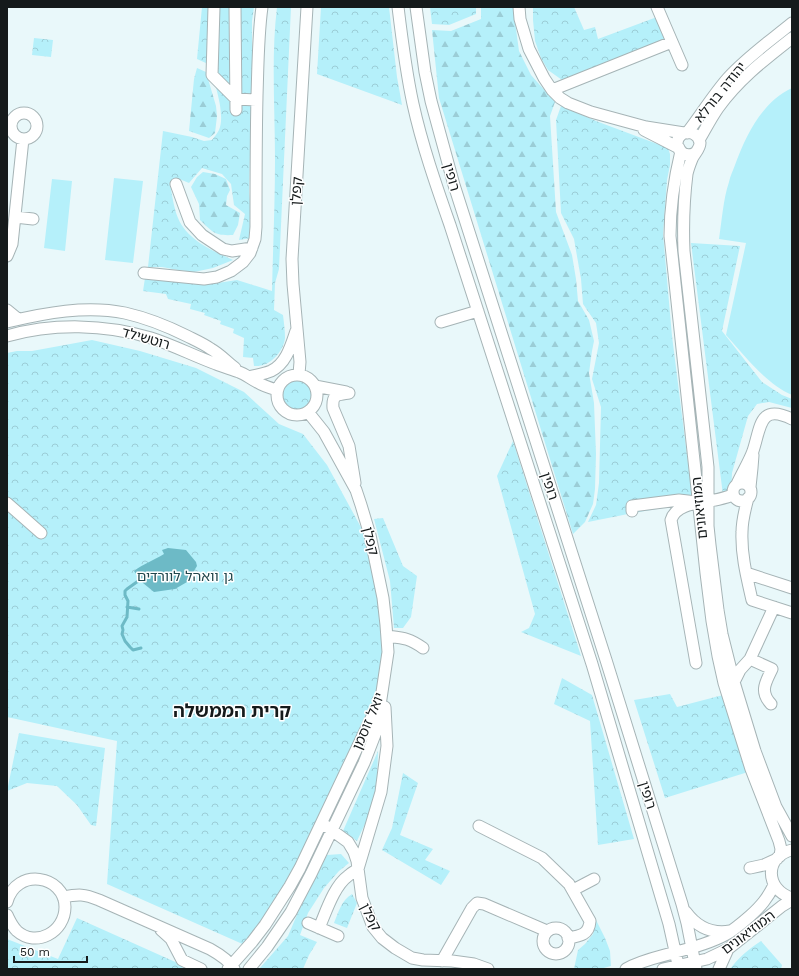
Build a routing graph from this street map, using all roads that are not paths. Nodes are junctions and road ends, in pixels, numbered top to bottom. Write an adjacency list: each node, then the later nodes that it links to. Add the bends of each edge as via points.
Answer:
1 (214, 7): 17 (street, via 212,75)
2 (235, 7): 17 (street)
3 (262, 7): 16 (street, via 259,24)
4 (307, 7): 35 (street, קפלן, via 292,259)
5 (398, 7): 31 (street, רופין, via 413,105 426,154)
6 (416, 7): 78 (street, רופין, via 431,101 454,185)
7 (519, 7): 11 (street)
8 (526, 7): 11 (street)
9 (657, 7): 13 (street)
10 (792, 23): 19 (street, יהודה בורלא, via 728,77)
11 (526, 38): 15 (street, via 534,60)
12 (792, 38): 21 (street, יהודה בורלא, via 737,85 716,110)
13 (672, 42): 14 (street); 15 (street)
14 (682, 65)
15 (552, 90): 18 (street, via 568,103)
16 (257, 100): 17 (street); 27 (street, via 256,239)
17 (236, 105)
18 (620, 120): 19 (street); 22 (street)
19 (685, 133): 21 (street, via 693,133); 22 (street, via 678,141)
20 (23, 139): 25 (street)
21 (699, 140): 23 (street, via 699,147)
22 (680, 150): 23 (street, via 686,154); 48 (street, המוזיאונים, via 672,199 670,236)
23 (695, 153): 48 (street, המוזיאונים, via 688,173 684,251 708,467)
24 (176, 184): 27 (street, via 190,222 202,235 223,249)
25 (15, 217): 26 (street); 28 (street, via 12,244)
26 (33, 219)
27 (252, 248): 29 (street, via 243,262 217,277 204,279)
28 (7, 256)
29 (144, 273)
30 (7, 310): 32 (street)
31 (478, 312): 33 (street); 89 (street, רופין, via 592,664)
32 (12, 320): 34 (street, via 57,312 102,310 146,318)
33 (441, 322)
34 (171, 328): 37 (street); 39 (street, via 211,349)
35 (297, 329): 38 (street, קפלן); 39 (street, via 280,364 269,372)
36 (7, 336): 37 (street, רוטשילד, via 38,329 87,327 113,329)
37 (160, 341): 39 (street, רוטשילד)
38 (299, 374): 40 (street, via 309,378); 41 (street, via 288,376 279,384)
39 (244, 375): 41 (street, רוטשילד)
40 (315, 386): 42 (street, via 316,403); 46 (street, via 349,392 338,395 332,402 349,446)
41 (277, 390): 42 (street, via 277,402 285,412 296,415)
42 (308, 412): 46 (street, קפלן, via 324,432)
43 (792, 419): 44 (street, via 782,414 766,416)
44 (752, 450): 45 (street); 47 (street)
45 (735, 489): 47 (street, via 742,482); 47 (street, via 735,497 740,501); 48 (street, via 722,499)
46 (356, 490): 56 (street, קפלן, via 376,561)
47 (749, 493): 52 (street, via 742,532)
48 (703, 502): 50 (street, via 670,501 632,506); 59 (street, via 680,509 671,520); 61 (street, המוזיאונים, via 722,634); 70 (street, המוזיאונים, via 712,621 718,656 751,769 778,836 781,849)
49 (7, 503): 51 (street)
50 (632, 511)
51 (41, 533)
52 (746, 574): 53 (street); 54 (street, via 752,600)
53 (792, 588)
54 (774, 607): 55 (street); 58 (street)
55 (792, 613)
56 (387, 636): 57 (street, via 413,641); 60 (street, קפלן, via 388,652)
57 (423, 648)
58 (750, 659): 61 (street); 62 (street, via 772,668 764,688 764,694)
59 (696, 664)
60 (384, 682): 63 (street, יואל זוסמן, via 375,711); 65 (street, יואל זוסמן, via 376,732); 71 (street, via 387,746 384,777)
61 (734, 682): 66 (street, המוזיאונים, via 766,781 776,807)
62 (771, 704)
63 (322, 823): 65 (street, קפלן); 93 (street, יואל זוסמן, via 280,901 257,936)
64 (479, 826): 74 (street, via 542,858)
65 (332, 830): 67 (street, קפלן); 69 (street, יואל זוסמן)
66 (792, 836)
67 (348, 842): 69 (street, via 334,845); 71 (street, קפלן, via 358,861)
68 (792, 850): 70 (street)
69 (322, 852): 95 (street, יואל זוסמן, via 291,912)
70 (779, 857): 73 (street, via 772,869); 73 (street, via 764,865 750,868 763,873)
71 (358, 869): 82 (street, via 341,883); 90 (street, קפלן, via 362,898 373,927 382,938 412,958)
72 (594, 879): 74 (street)
73 (773, 883): 76 (street, via 782,894); 84 (street, המוזיאונים, via 764,903)
74 (572, 890): 86 (street, via 590,921 590,927 587,932)
75 (63, 897): 77 (street, via 58,888 50,882 31,879 14,888); 79 (street, via 64,916 54,932 45,936 26,936 17,931); 80 (street, via 77,894 88,896)
76 (792, 899): 88 (street, המוזיאונים)
77 (7, 902)
78 (682, 904): 84 (street, via 701,926 716,931); 87 (street, רופין)
79 (7, 915)
80 (143, 919): 92 (street, via 171,939 182,960); 93 (street, via 221,955)
81 (308, 923): 82 (street)
82 (319, 928): 85 (street)
83 (547, 931): 86 (street, via 559,929 567,934); 86 (street, via 542,943 550,953 563,952 569,943); 90 (street, via 477,903)
84 (732, 931): 87 (street, המוזיאונים)
85 (338, 936)
86 (568, 938)
87 (692, 948): 89 (street); 91 (street, רופין)
88 (728, 949): 91 (street, המוזיאונים); 99 (street)
89 (676, 952): 94 (street, רופין); 97 (street)
90 (442, 961): 96 (street, קפלן, via 474,964)
91 (696, 966): 94 (street, המוזיאונים)
92 (198, 968)
93 (231, 968)
94 (679, 968): 98 (street)
95 (249, 969)
96 (488, 969)
97 (626, 969)
98 (663, 969)
99 (719, 969)

